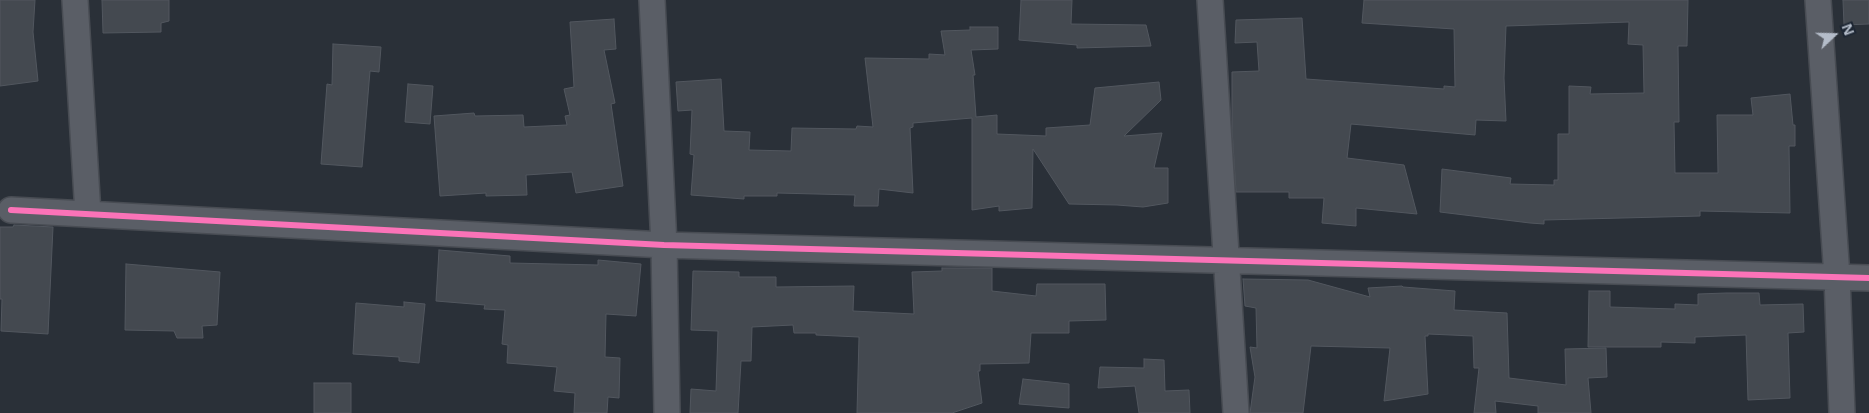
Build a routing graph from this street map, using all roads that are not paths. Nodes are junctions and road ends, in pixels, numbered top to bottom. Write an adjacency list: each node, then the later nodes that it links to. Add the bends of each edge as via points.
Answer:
1 (75, 0): 6 (street)
2 (652, 0): 7 (street)
3 (1210, 0): 8 (street)
4 (1818, 0): 9 (street)
5 (11, 210): 6 (street)
6 (88, 214): 7 (street)
7 (664, 245): 8 (street); 11 (street)
8 (1228, 260): 9 (street); 12 (street)
9 (1837, 277): 10 (street); 13 (street)
10 (1869, 278)
11 (667, 413)
12 (1236, 413)
13 (1842, 413)

